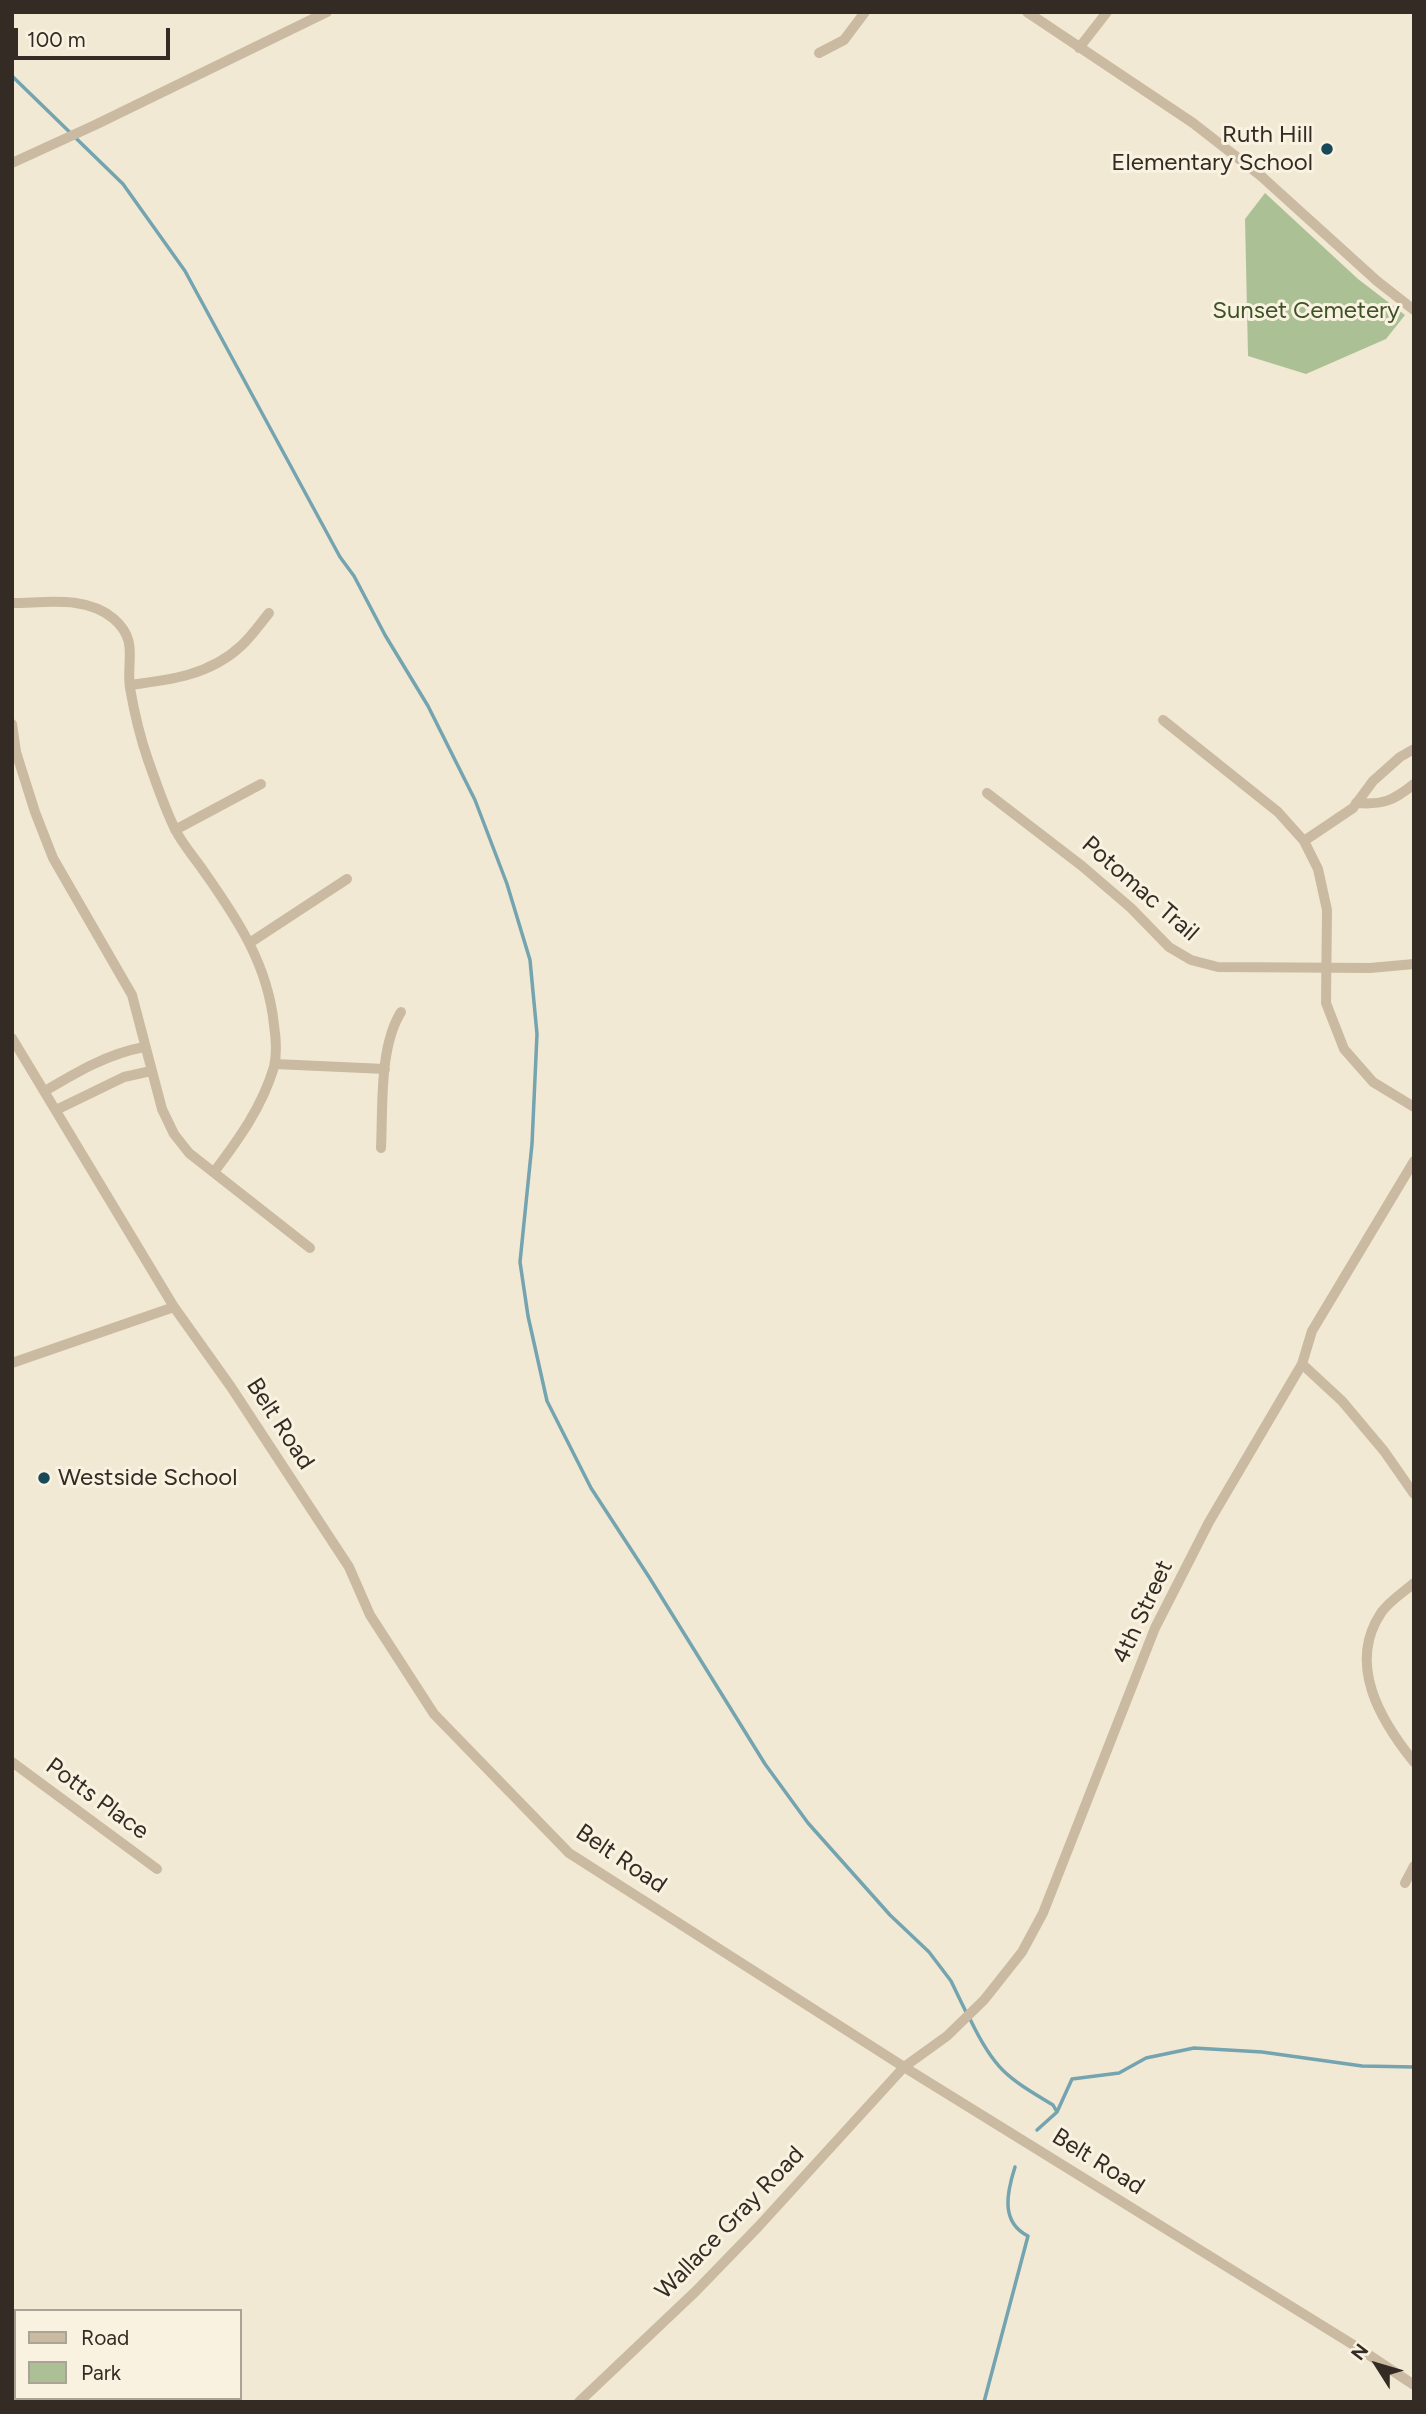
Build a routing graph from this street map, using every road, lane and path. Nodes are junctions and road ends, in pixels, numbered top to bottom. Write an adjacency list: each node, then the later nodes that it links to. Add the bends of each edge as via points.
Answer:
1 (327, 12): 7 (street)
2 (865, 12): 6 (street, via 844,40)
3 (1027, 12): 5 (street)
4 (1107, 12): 5 (street)
5 (1079, 48): 8 (street, via 1193,123 1251,168)
6 (819, 53)
7 (12, 163)
8 (1414, 310)
9 (12, 603): 11 (street, via 70,602 93,606 113,617 130,643)
10 (269, 613): 11 (street, via 241,646 213,667)
11 (130, 685): 19 (street, via 147,758)
12 (1163, 720): 20 (street, via 1279,812)
13 (12, 724): 27 (street, via 16,752 49,846 132,995)
14 (1414, 749): 18 (street, via 1373,782)
15 (261, 784): 19 (street)
16 (1414, 784): 18 (street, via 1397,798 1377,804)
17 (987, 793): 24 (street, Potomac Trail, via 1082,866 1169,947 1191,960 1218,967)
18 (1356, 803): 20 (street)
19 (175, 830): 22 (street)
20 (1304, 841): 24 (street, via 1318,869 1327,909)
21 (347, 879): 22 (street)
22 (251, 942): 28 (street, via 272,1005)
23 (1414, 964): 24 (street, Potomac Trail)
24 (1326, 966): 32 (street, via 1326,1003 1344,1049 1373,1082)
25 (401, 1012): 29 (street, via 393,1026)
26 (12, 1038): 31 (street, Belt Road)
27 (144, 1048): 30 (street); 31 (street, via 100,1060)
28 (275, 1064): 29 (street); 36 (street, via 261,1102)
29 (385, 1069): 34 (street)
30 (151, 1071): 33 (street, via 124,1077); 36 (street, via 174,1134)
31 (45, 1091): 33 (street, Belt Road)
32 (1414, 1107)
33 (57, 1110): 38 (street, Belt Road)
34 (381, 1148)
35 (1414, 1161): 40 (street, 4th Street, via 1312,1331)
36 (214, 1172): 37 (street)
37 (310, 1248)
38 (174, 1307): 39 (street); 48 (street, Belt Road, via 349,1567 370,1615 434,1714 527,1812 569,1853)
39 (12, 1363)
40 (1302, 1364): 41 (street, via 1342,1401); 48 (street, 4th Street, via 1209,1522 1155,1629 1043,1913 1022,1952 984,2000 947,2036)
41 (1414, 1494)
42 (1414, 1583): 44 (street, via 1382,1611 1365,1658 1374,1701)
43 (12, 1762): 46 (street, Potts Place)
44 (1414, 1762)
45 (1414, 1866): 47 (street)
46 (157, 1869)
47 (1405, 1883)
48 (904, 2067): 49 (street, Belt Road); 50 (street, Wallace Gray Road, via 696,2291)
49 (1414, 2385)
50 (579, 2402)

